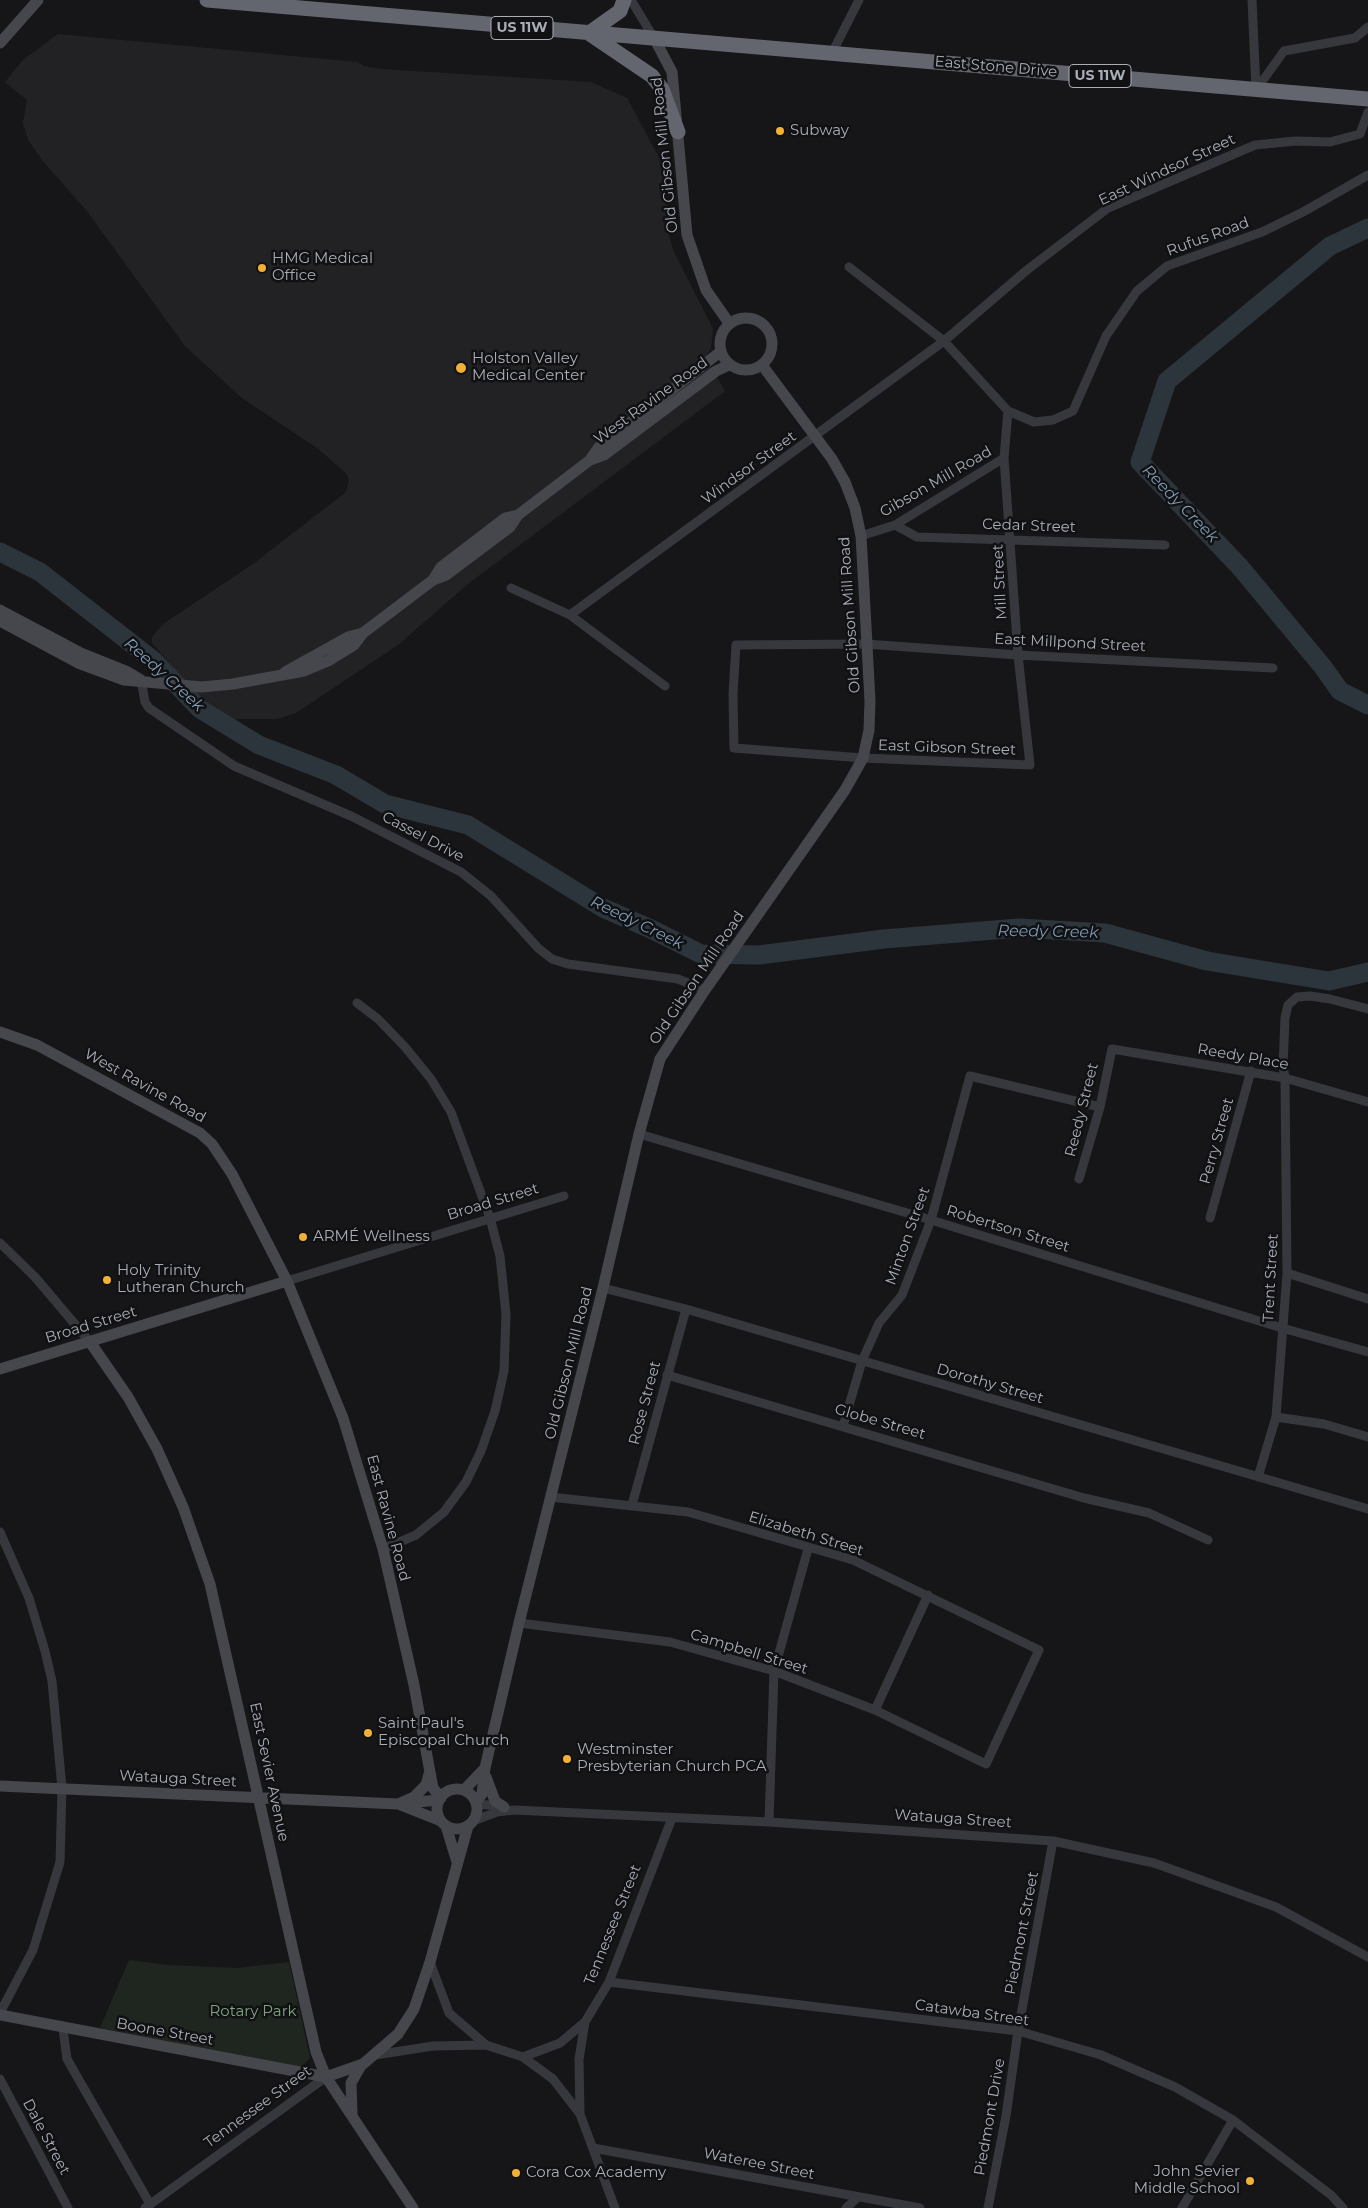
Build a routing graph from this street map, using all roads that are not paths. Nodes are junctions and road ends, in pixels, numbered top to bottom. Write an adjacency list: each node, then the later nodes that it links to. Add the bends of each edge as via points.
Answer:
1 (38, 0): 10 (street)
2 (207, 0): 8 (highway, US 11W)
3 (624, 0): 8 (highway, via 620,11)
4 (631, 0): 9 (street)
5 (859, 0): 11 (street)
6 (1252, 0): 12 (street)
7 (1368, 27): 12 (street, via 1355,38 1284,51)
8 (589, 33): 9 (highway, US 11W); 15 (highway, via 652,76 662,89)
9 (654, 38): 11 (highway, East Stone Drive / US 11W); 15 (street, Old Gibson Mill Road, via 672,72)
10 (0, 42)
11 (832, 53): 12 (highway, East Stone Drive / US 11W)
12 (1256, 90): 13 (highway, East Stone Drive / US 11W)
13 (1368, 99)
14 (1368, 112): 19 (street, East Windsor Street, via 1360,134 1330,142 1255,145 1108,208 1027,270)
15 (678, 132): 18 (street, Old Gibson Mill Road, via 688,235 706,290)
16 (1368, 175): 23 (street, Rufus Road, via 1262,232 1167,266 1138,291 1106,336 1073,411 1053,420 1034,422)
17 (850, 267): 19 (street)
18 (729, 323): 20 (street, via 720,336); 22 (street, via 744,317 766,327 772,342 771,351)
19 (944, 341): 23 (street); 24 (street, Windsor Street)
20 (720, 352): 21 (street); 26 (street, West Ravine Road, via 599,447)
21 (730, 365): 22 (street, via 746,370); 26 (street, West Ravine Road, via 716,371 604,455)
22 (762, 365): 24 (street, Old Gibson Mill Road)
23 (1008, 411): 25 (street, Gibson Mill Road)
24 (816, 436): 28 (street, Old Gibson Mill Road, via 846,482); 33 (street, Windsor Street)
25 (1004, 458): 27 (street, Gibson Mill Road); 29 (street, Mill Street)
26 (590, 460): 38 (street, West Ravine Road, via 440,567 433,580 363,633 348,637 284,673 202,687)
27 (895, 525): 28 (street, Gibson Mill Road); 29 (street, Cedar Street, via 917,537)
28 (861, 536): 35 (street, Old Gibson Mill Road)
29 (1012, 539): 30 (street, Cedar Street); 36 (street, Mill Street)
30 (1165, 545)
31 (511, 588): 33 (street)
32 (0, 610): 38 (street, West Ravine Road, via 81,653)
33 (570, 615): 39 (street)
34 (0, 621): 38 (street, West Ravine Road, via 92,669 124,680)
35 (866, 644): 36 (street, East Millpond Street); 40 (street, East Millpond Street, via 736,644); 41 (street, Old Gibson Mill Road, via 870,701)
36 (1018, 654): 37 (street, East Millpond Street); 42 (street, Mill Street)
37 (1273, 668)
38 (146, 681): 43 (street, Cassel Drive, via 145,702 149,708 234,766 366,823 461,872 491,896 552,959 678,979)
39 (665, 686)
40 (733, 694): 41 (street, East Gibson Street, via 734,748)
41 (862, 758): 42 (street, East Gibson Street); 43 (street, Old Gibson Mill Road, via 845,790)
42 (1030, 765)
43 (705, 990): 52 (street, Old Gibson Mill Road, via 660,1059)
44 (357, 1003): 55 (street, via 378,1019 432,1079 452,1112)
45 (1368, 1009): 49 (street, Trent Street, via 1310,996 1292,1000 1285,1018)
46 (0, 1032): 60 (street, West Ravine Road, via 37,1045 200,1133 212,1144 232,1174)
47 (1112, 1049): 48 (street, Reedy Place); 51 (street, Reedy Street)
48 (1252, 1071): 49 (street, Reedy Place); 56 (street, Perry Street)
49 (1285, 1078): 50 (street, Reedy Place); 59 (street, Trent Street)
50 (1368, 1102)
51 (1100, 1107): 53 (street, Reedy Street); 57 (street, Minton Street, via 970,1076)
52 (639, 1134): 57 (street, Robertson Street); 61 (street, Old Gibson Mill Road)
53 (1079, 1179)
54 (564, 1196): 55 (street, Broad Street)
55 (490, 1218): 60 (street, Broad Street); 79 (street, via 500,1256 506,1314 504,1372 495,1411 482,1451 466,1482 444,1512 416,1535)
56 (1210, 1218)
57 (931, 1220): 64 (street, Robertson Street); 67 (street, Minton Street, via 902,1294 879,1323)
58 (0, 1243): 65 (street, via 35,1277)
59 (1287, 1273): 62 (street); 64 (street, Trent Street)
60 (287, 1281): 65 (street, Broad Street); 79 (street, East Ravine Road, via 343,1418)
61 (603, 1288): 63 (street, Dorothy Street); 74 (street, Old Gibson Mill Road)
62 (1368, 1299)
63 (686, 1309): 67 (street, Dorothy Street); 69 (street, Rose Street)
64 (1282, 1328): 66 (street, Robertson Street); 70 (street, Trent Street)
65 (90, 1342): 68 (street, Broad Street); 91 (street, East Sevier Avenue, via 128,1397 157,1449 198,1545 222,1630)
66 (1368, 1352)
67 (862, 1361): 71 (street, Minton Street); 73 (street, Dorothy Street)
68 (0, 1369)
69 (667, 1375): 71 (street, Globe Street); 75 (street, Rose Street)
70 (1276, 1418): 72 (street, via 1324,1424); 73 (street, Trent Street)
71 (843, 1426): 78 (street, Globe Street, via 1084,1498 1149,1513)
72 (1368, 1437)
73 (1258, 1477): 76 (street, Dorothy Street)
74 (550, 1497): 75 (street, Elizabeth Street); 82 (street, Old Gibson Mill Road)
75 (632, 1505): 80 (street, Elizabeth Street, via 688,1512)
76 (1368, 1509)
77 (0, 1532): 89 (street, via 29,1598 45,1651 52,1681)
78 (1208, 1540)
79 (383, 1549): 87 (street, East Ravine Road, via 416,1693)
80 (808, 1549): 81 (street, Elizabeth Street, via 853,1560); 83 (street)
81 (928, 1595): 84 (street); 85 (street, Elizabeth Street, via 1039,1650)
82 (519, 1623): 83 (street, Campbell Street, via 670,1642); 86 (street, Old Gibson Mill Road)
83 (774, 1670): 84 (street, Campbell Street); 97 (street)
84 (875, 1710): 85 (street, Campbell Street)
85 (986, 1764)
86 (485, 1768): 90 (street); 93 (street, Old Gibson Mill Road, via 482,1794); 95 (street, via 489,1790 495,1801)
87 (430, 1772): 90 (street, via 444,1786); 92 (street, East Ravine Road, via 433,1788); 94 (street, via 426,1785 414,1797)
88 (0, 1786): 89 (street, Watauga Street)
89 (62, 1788): 91 (street, Watauga Street); 105 (street, via 60,1862 34,1950)
90 (459, 1790): 92 (street); 93 (street, via 471,1795)
91 (258, 1798): 94 (street, Watauga Street); 113 (street, East Sevier Avenue, via 316,2052)
92 (440, 1799): 94 (street); 98 (street, via 437,1811)
93 (476, 1803): 95 (street, Watauga Street); 99 (street, via 477,1812)
94 (398, 1804): 98 (street, Watauga Street)
95 (509, 1808): 96 (street, Watauga Street); 99 (street, Watauga Street)
96 (672, 1818): 97 (street, Watauga Street); 104 (street, Tennessee Street)
97 (769, 1822): 100 (street, Watauga Street)
98 (443, 1823): 99 (street, via 457,1829); 101 (street)
99 (470, 1824): 101 (street)
100 (1053, 1841): 102 (street, Watauga Street, via 1154,1863 1276,1907); 108 (street, Piedmont Street)
101 (457, 1862): 103 (street)
102 (1368, 1957)
103 (430, 1962): 109 (street, via 449,2013); 110 (street, via 408,2022)
104 (609, 1982): 106 (street, Tennessee Street); 108 (street, Catawba Street)
105 (0, 2014): 107 (street, Boone Street)
106 (585, 2022): 111 (street, Tennessee Street, via 560,2043); 115 (street, via 579,2059)
107 (62, 2028): 113 (street, Boone Street); 120 (street, via 67,2059)
108 (1018, 2031): 117 (street, Catawba Street, via 1101,2055 1175,2087); 126 (street, Piedmont Drive)
109 (486, 2045): 110 (street, Tennessee Street, via 433,2046); 111 (street, Tennessee Street)
110 (376, 2055): 112 (street, Tennessee Street)
111 (523, 2057): 115 (street, via 553,2080)
112 (363, 2064): 113 (street, Tennessee Street); 116 (street, via 351,2083)
113 (326, 2077): 116 (street, East Sevier Avenue); 120 (street, Tennessee Street)
114 (0, 2079): 121 (street, Dale Street)
115 (580, 2114): 118 (street)
116 (352, 2116): 122 (street, East Sevier Avenue)
117 (1233, 2120): 127 (street); 128 (street, Catawba Street, via 1331,2195)
118 (593, 2148): 119 (street, Wateree Street); 123 (street)
119 (858, 2197): 124 (street); 125 (street, Wateree Street)
120 (148, 2206)
121 (68, 2208)
122 (413, 2208)
123 (615, 2208)
124 (846, 2208)
125 (920, 2208)
126 (988, 2208)
127 (1182, 2208)
128 (1343, 2208)

